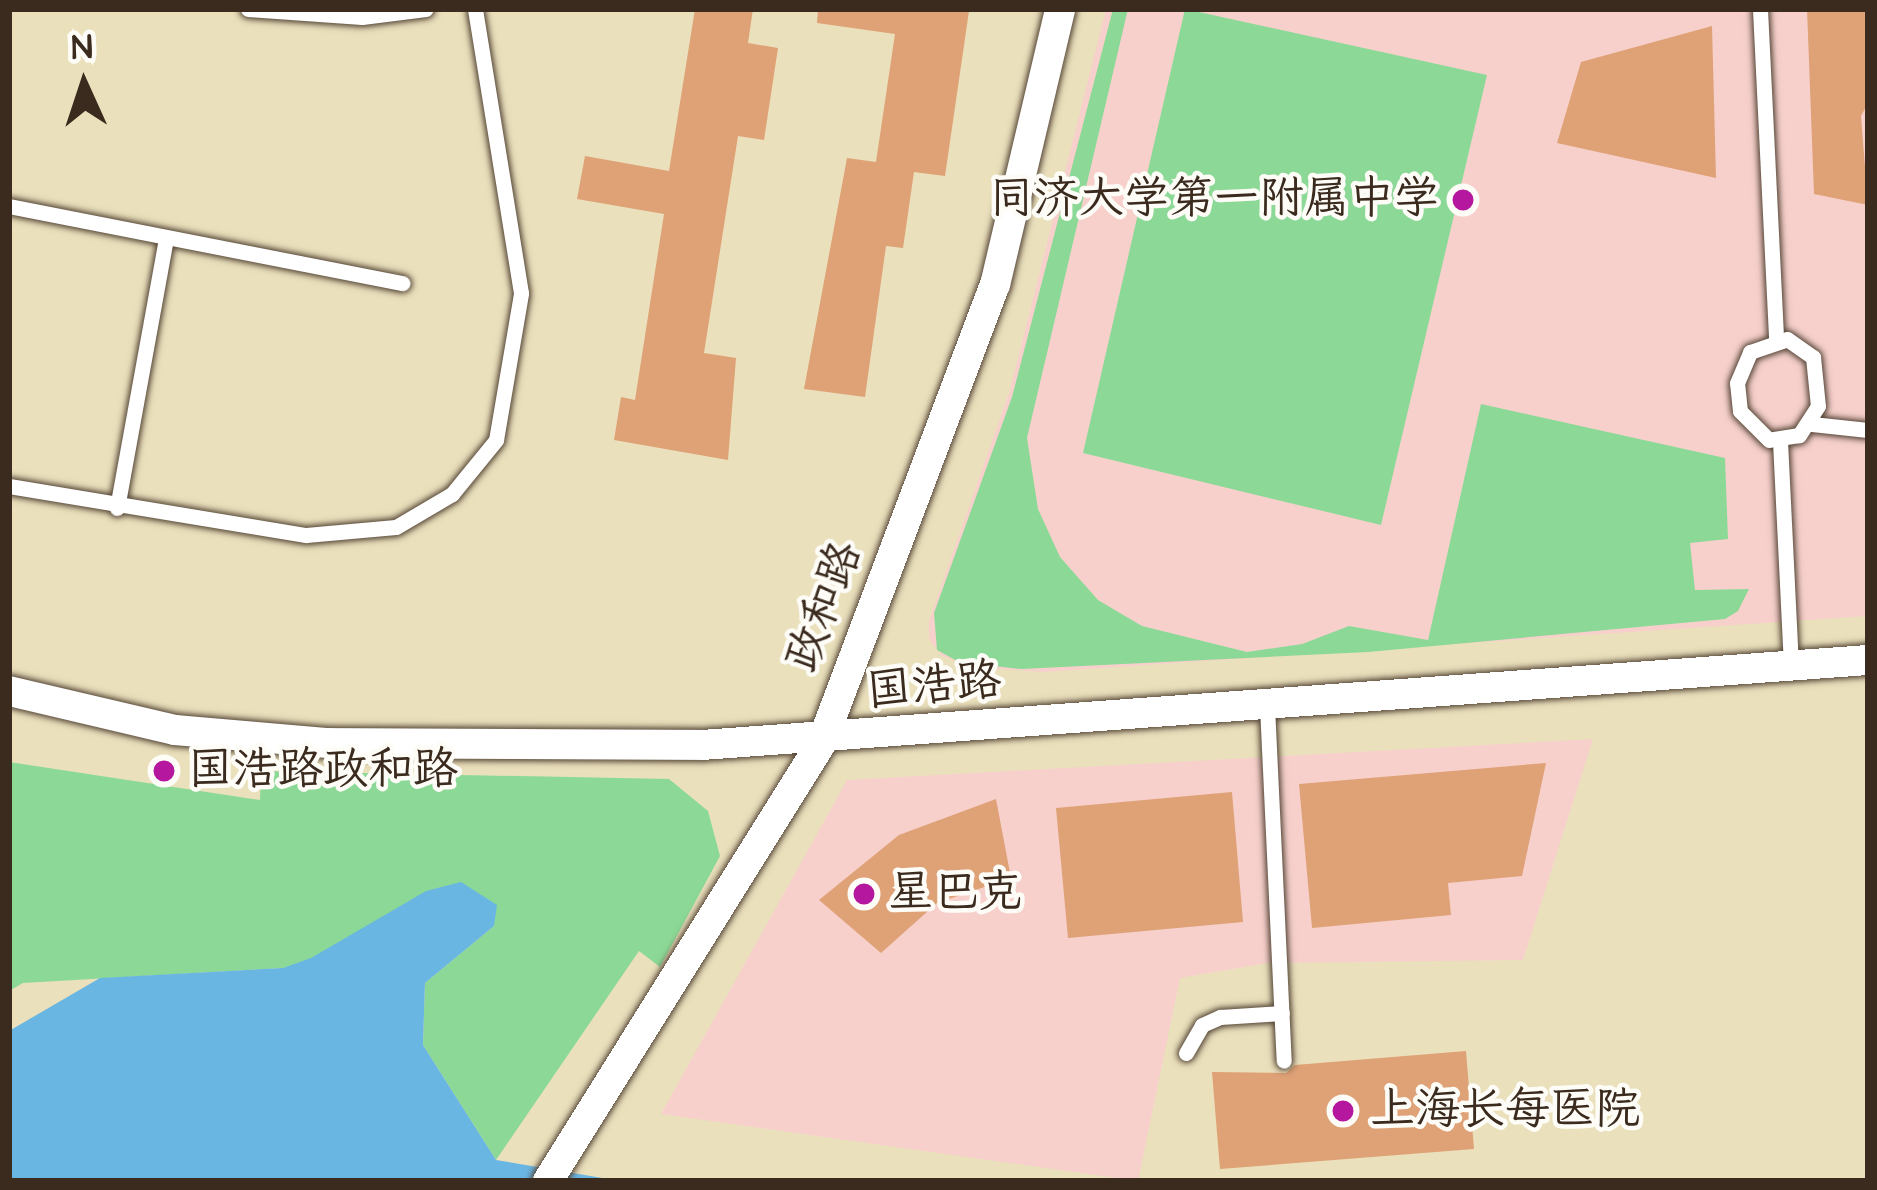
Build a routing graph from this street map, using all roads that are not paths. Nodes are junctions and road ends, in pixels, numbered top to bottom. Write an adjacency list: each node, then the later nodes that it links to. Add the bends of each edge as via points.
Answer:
1 (248, 9): 2 (lane, via 343,17)
2 (426, 9)
3 (475, 9): 14 (lane, via 521,293 506,410 481,464 430,512 357,536)
4 (1060, 9): 19 (street, 政和路, via 995,286)
5 (1760, 9): 9 (lane)
6 (9, 206): 7 (lane)
7 (166, 239): 8 (lane); 14 (lane)
8 (403, 284)
9 (1776, 339): 10 (lane, via 1804,344 1813,357); 12 (lane, via 1750,352 1737,397 1759,436)
10 (1812, 424): 11 (lane); 12 (lane)
11 (1868, 430)
12 (1780, 441): 16 (lane)
13 (9, 486): 14 (lane)
14 (117, 508)
15 (1868, 659): 16 (street, 国浩路)
16 (1790, 664): 18 (street, 国浩路)
17 (9, 691): 19 (street, 国浩路, via 175,730 328,742)
18 (1267, 706): 19 (street, 国浩路); 20 (lane)
19 (822, 742): 23 (street, 政和路)
20 (1282, 1013): 21 (lane, via 1220,1017 1202,1025); 22 (lane)
21 (1186, 1053)
22 (1284, 1061)
23 (548, 1181)

